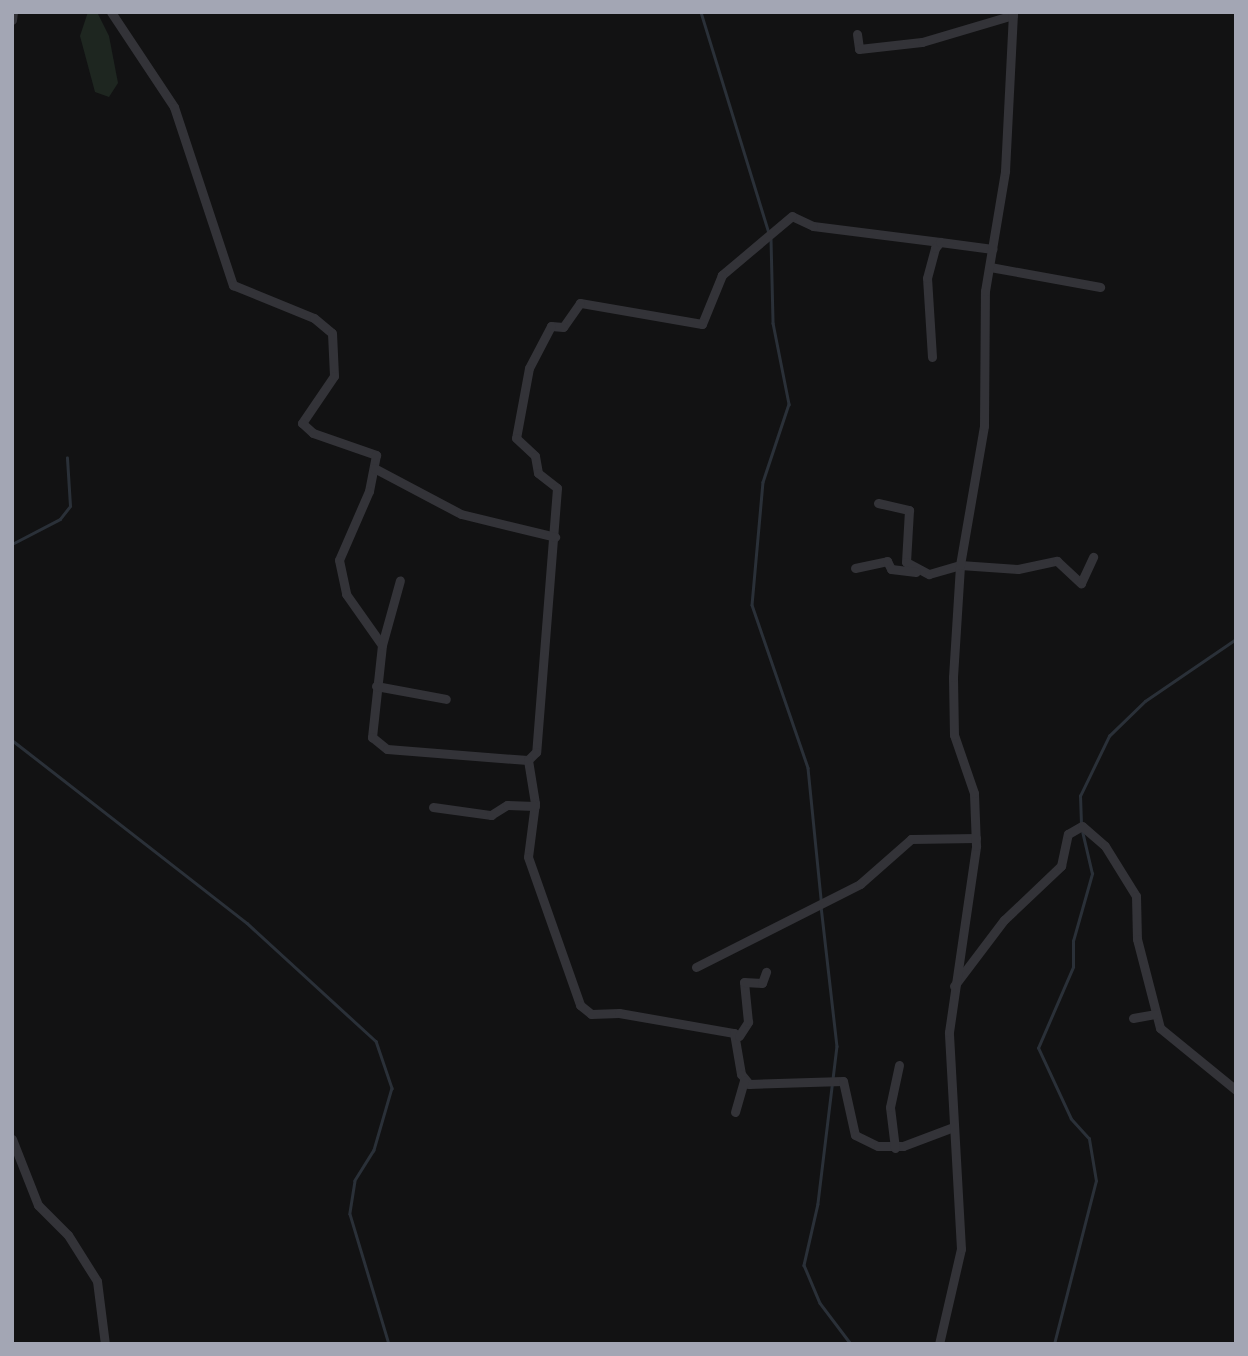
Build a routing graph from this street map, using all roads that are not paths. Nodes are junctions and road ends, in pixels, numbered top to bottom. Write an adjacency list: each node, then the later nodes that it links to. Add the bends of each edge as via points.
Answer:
1 (13, 12): 4 (street)
2 (111, 12): 11 (street, via 174,107 233,285 314,318 332,333 334,376 302,423 313,433 372,450)
3 (1013, 13): 5 (street, via 922,42 859,49); 7 (street, via 1012,92)
4 (12, 20)
5 (857, 34)
6 (940, 242): 7 (street); 10 (street, via 926,278); 13 (street, via 813,226 792,216 722,275 702,324 580,303 563,327 548,330 521,395 517,442 535,456 538,473 556,482)
7 (993, 249): 8 (street)
8 (989, 267): 9 (street); 15 (street, via 984,426)
9 (1100, 287)
10 (932, 358)
11 (374, 468): 13 (street, via 461,514); 19 (street, via 363,507 343,539 339,571 346,594)
12 (878, 503): 17 (street, via 909,510 906,562)
13 (555, 537): 22 (street, via 536,752)
14 (1093, 557): 15 (street, via 1081,583 1057,561 1018,569)
15 (960, 565): 17 (street); 25 (street, via 953,715 974,793)
16 (855, 568): 17 (street, via 887,561 893,570)
17 (929, 574)
18 (400, 580): 19 (street)
19 (382, 645): 20 (street)
20 (376, 686): 21 (street); 22 (street, via 371,726 379,746)
21 (446, 699)
22 (528, 760): 23 (street)
23 (535, 806): 24 (street, via 507,805 491,815); 31 (street, via 529,867 584,1011 673,1020)
24 (433, 807)
25 (976, 838): 26 (street, via 911,839 860,884); 28 (street)
26 (695, 967)
27 (766, 972): 31 (street, via 762,983 744,982 748,1022)
28 (954, 986): 29 (street, via 1016,906 1061,866 1068,834 1082,827 1105,846 1136,896 1137,939); 36 (street)
29 (1155, 1014): 30 (street); 34 (street, via 1171,1042)
30 (1133, 1018)
31 (739, 1036): 33 (street)
32 (898, 1065): 38 (street, via 890,1107)
33 (744, 1080): 35 (street); 38 (street, via 757,1086 843,1081 855,1135)
34 (1235, 1088)
35 (735, 1112)
36 (951, 1128): 38 (street); 40 (street, via 962,1195 961,1249)
37 (12, 1139): 39 (street, via 38,1205 68,1235 97,1281)
38 (895, 1148)
39 (105, 1344)
40 (939, 1344)

